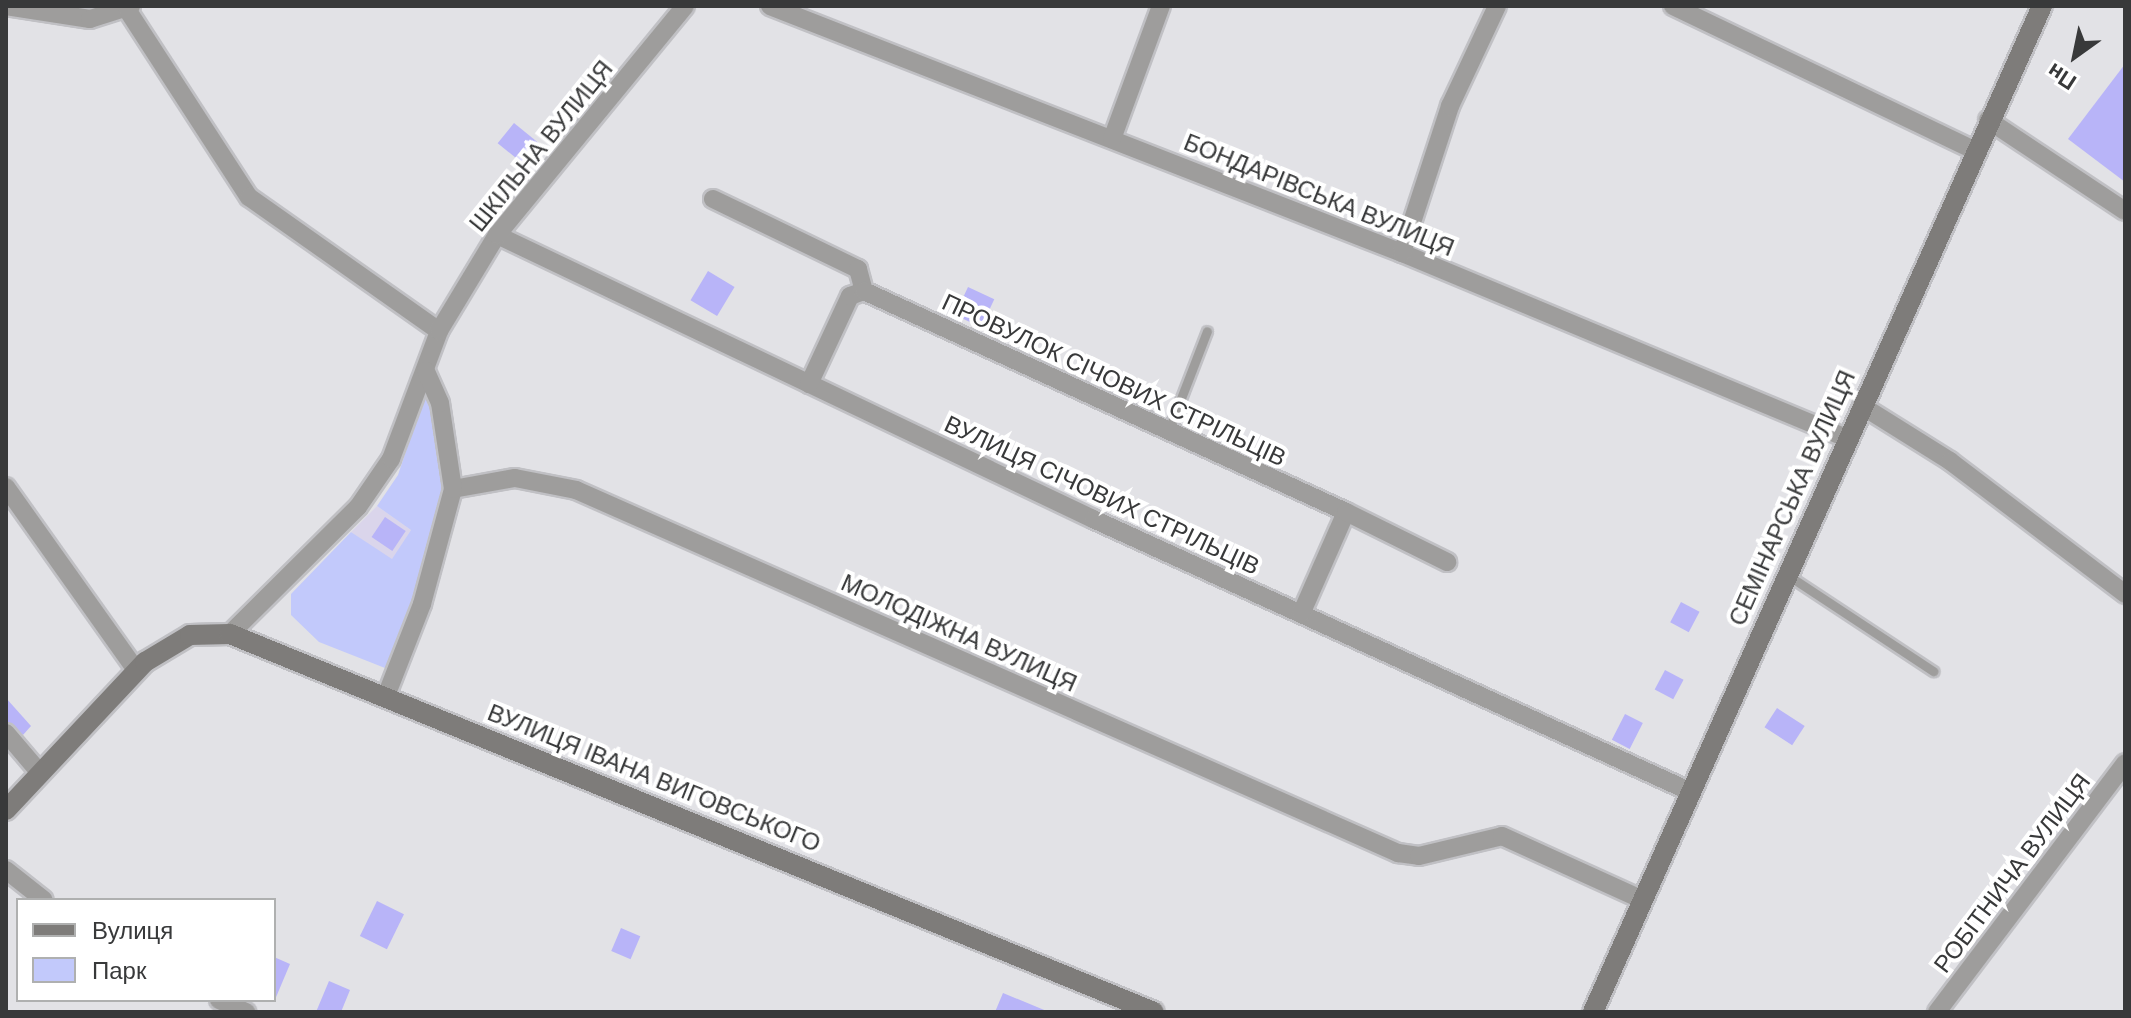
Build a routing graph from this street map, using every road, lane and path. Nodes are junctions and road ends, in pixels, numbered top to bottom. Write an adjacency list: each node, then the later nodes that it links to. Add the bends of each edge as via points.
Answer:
1 (6, 6): 8 (street, via 90,19)
2 (685, 6): 14 (street, ШКІЛЬНА ВУЛИЦЯ)
3 (770, 6): 10 (street, БОНДАРІВСЬКА ВУЛИЦЯ)
4 (1161, 6): 10 (street)
5 (1497, 6): 15 (street, via 1450,106)
6 (1673, 6): 11 (street)
7 (2042, 6): 9 (street, СЕМІНАРСЬКА ВУЛИЦЯ)
8 (129, 8): 17 (street, via 249,197)
9 (1988, 120): 11 (street, СЕМІНАРСЬКА ВУЛИЦЯ); 13 (street)
10 (1112, 139): 15 (street, БОНДАРІВСЬКА ВУЛИЦЯ)
11 (1974, 150): 21 (street, СЕМІНАРСЬКА ВУЛИЦЯ)
12 (713, 199): 16 (street, ПРОВУЛОК СІЧОВИХ СТРІЛЬЦІВ, via 858,269)
13 (2125, 211)
14 (497, 235): 17 (street, ШКІЛЬНА ВУЛИЦЯ); 20 (street, ВУЛИЦЯ СІЧОВИХ СТРІЛЬЦІВ)
15 (1402, 253): 23 (street, БОНДАРІВСЬКА ВУЛИЦЯ)
16 (864, 291): 20 (street, via 850,296); 22 (street, ПРОВУЛОК СІЧОВИХ СТРІЛЬЦІВ)
17 (439, 331): 19 (street, ШКІЛЬНА ВУЛИЦЯ)
18 (1207, 331): 22 (lane)
19 (426, 371): 25 (street, via 440,403); 31 (street, ШКІЛЬНА ВУЛИЦЯ, via 391,459 358,507)
20 (809, 384): 30 (street, ВУЛИЦЯ СІЧОВИХ СТРІЛЬЦІВ)
21 (1862, 406): 23 (street, СЕМІНАРСЬКА ВУЛИЦЯ); 29 (street, via 1950,461)
22 (1167, 434): 26 (street, ПРОВУЛОК СІЧОВИХ СТРІЛЬЦІВ)
23 (1847, 438): 28 (street, СЕМІНАРСЬКА ВУЛИЦЯ)
24 (6, 487): 32 (street)
25 (453, 489): 34 (street, via 422,604); 42 (street, МОЛОДІЖНА ВУЛИЦЯ, via 515,478 576,490 1398,853 1419,856 1502,836)
26 (1346, 512): 27 (street, ПРОВУЛОК СІЧОВИХ СТРІЛЬЦІВ); 30 (street)
27 (1447, 562)
28 (1786, 575): 33 (lane); 38 (street, СЕМІНАРСЬКА ВУЛИЦЯ)
29 (2125, 594)
30 (1301, 614): 38 (street, ВУЛИЦЯ СІЧОВИХ СТРІЛЬЦІВ)
31 (230, 634): 32 (street, ВУЛИЦЯ ІВАНА ВИГОВСЬКОГО, via 190,635); 34 (street, ВУЛИЦЯ ІВАНА ВИГОВСЬКОГО)
32 (136, 670): 37 (street, ВУЛИЦЯ ІВАНА ВИГОВСЬКОГО)
33 (1933, 671)
34 (386, 696): 45 (street, ВУЛИЦЯ ІВАНА ВИГОВСЬКОГО)
35 (6, 733): 37 (street)
36 (2125, 763): 47 (street, РОБІТНИЧА ВУЛИЦЯ)
37 (40, 773): 39 (street, ВУЛИЦЯ ІВАНА ВИГОВСЬКОГО)
38 (1689, 791): 42 (street, СЕМІНАРСЬКА ВУЛИЦЯ)
39 (6, 810)
40 (6, 870): 41 (street)
41 (41, 898)
42 (1641, 899): 46 (street, СЕМІНАРСЬКА ВУЛИЦЯ)
43 (224, 1002): 44 (street)
44 (246, 1012)
45 (1154, 1012)
46 (1593, 1012)
47 (1937, 1012)

